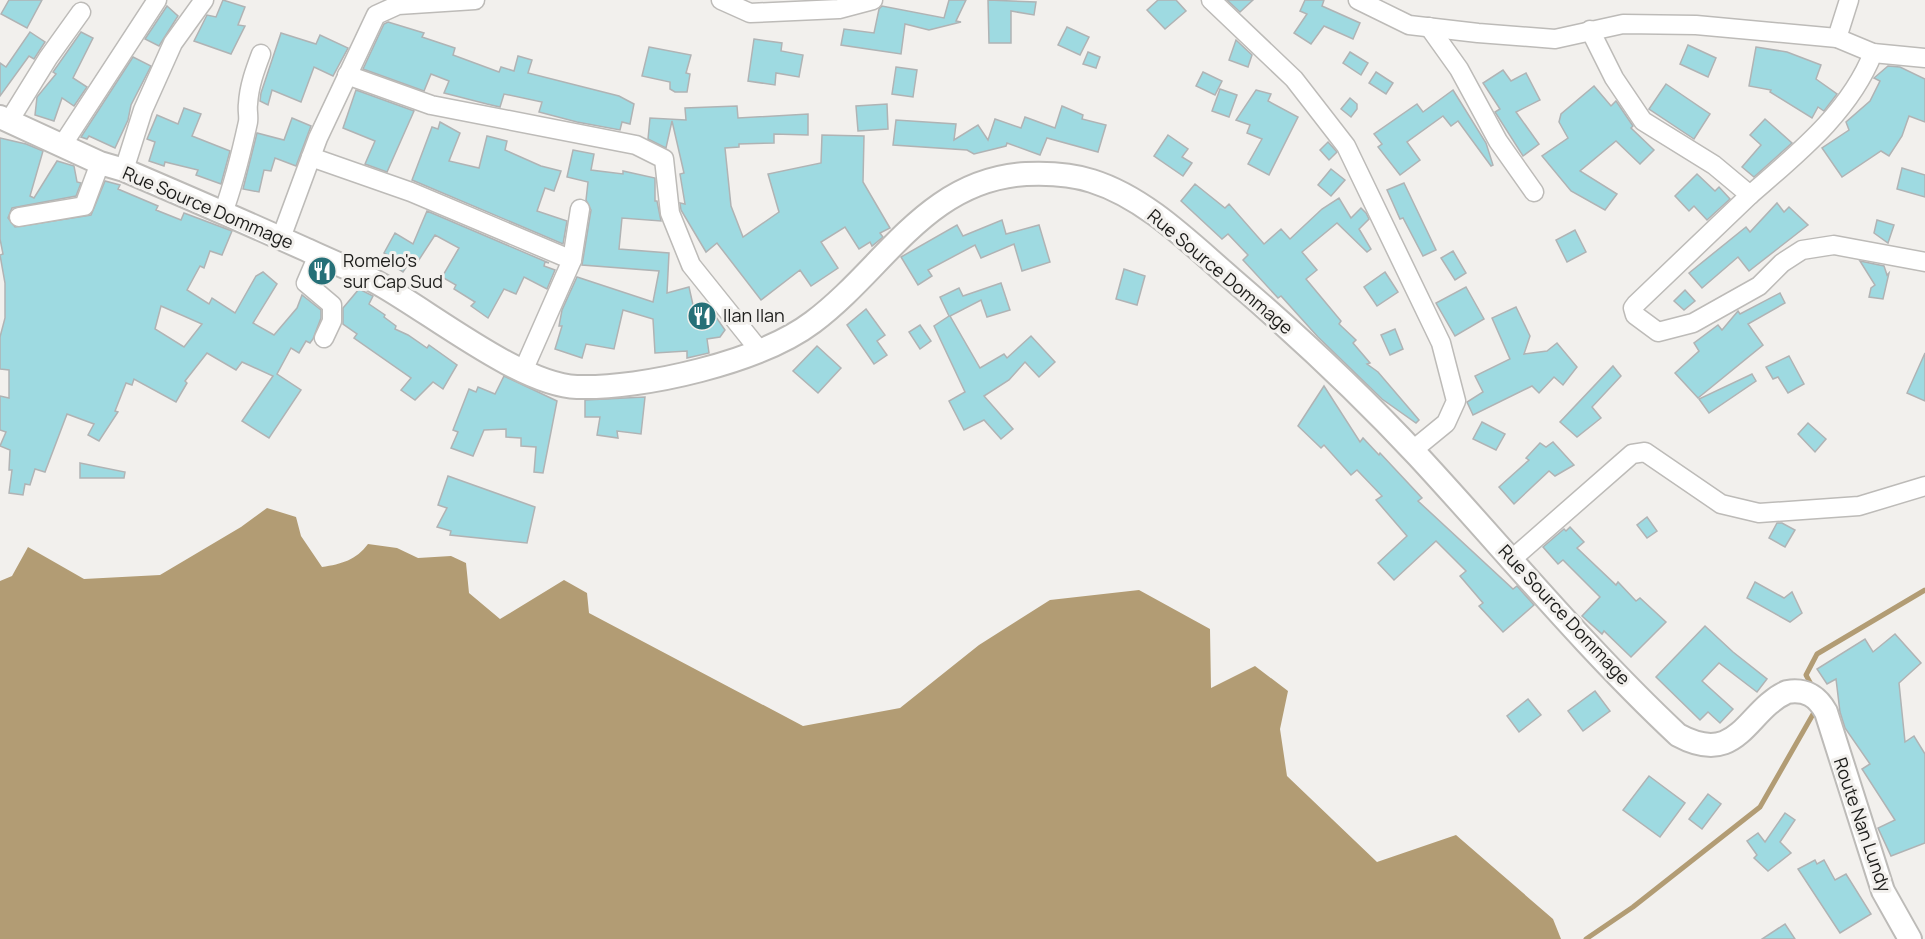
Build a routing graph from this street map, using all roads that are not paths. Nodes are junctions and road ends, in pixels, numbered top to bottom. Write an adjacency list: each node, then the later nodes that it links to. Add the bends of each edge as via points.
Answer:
1 (157, 0): 18 (street)
2 (204, 0): 21 (street, via 173,43 143,110)
3 (475, 0): 16 (street, via 398,5 376,15)
4 (720, 0): 5 (street, via 750,13 839,9)
5 (873, 0)
6 (1211, 0): 34 (street, via 1294,79 1346,146 1441,343 1456,401 1446,423)
7 (1358, 0): 10 (street, via 1409,25)
8 (1849, 0): 12 (street)
9 (81, 12): 17 (street)
10 (1429, 27): 11 (street, via 1555,39); 22 (street)
11 (1590, 30): 12 (street, via 1623,24 1696,25); 23 (street, via 1614,78 1643,121 1714,165)
12 (1837, 38): 13 (street)
13 (1873, 53): 15 (street); 23 (street, via 1864,75 1816,137)
14 (261, 54): 25 (street, via 252,80 249,119 237,172)
15 (1925, 58)
16 (347, 75): 19 (street); 32 (street, via 431,105 636,145 664,159 670,213 691,265)
17 (4, 119): 18 (main road, Rue Source Dommage)
18 (63, 144): 20 (main road, Rue Source Dommage)
19 (311, 157): 27 (street); 29 (street, via 411,192)
20 (100, 164): 21 (main road, Rue Source Dommage); 26 (street, via 84,206)
21 (124, 170): 25 (main road, Rue Source Dommage)
22 (1534, 192)
23 (1750, 195): 30 (street, via 1636,304 1635,315 1658,332 1693,323 1759,286 1782,262 1802,250 1833,245)
24 (580, 209): 29 (street)
25 (224, 213): 27 (main road, Rue Source Dommage)
26 (19, 217)
27 (281, 238): 28 (main road, Rue Source Dommage)
28 (318, 255): 31 (street, via 306,283 332,305 332,321); 33 (main road, Rue Source Dommage, via 375,281)
29 (572, 260): 33 (street)
30 (1925, 262)
31 (324, 338)
32 (760, 351): 33 (main road, Rue Source Dommage, via 615,387 570,387); 34 (main road, Rue Source Dommage, via 813,322 951,195 1012,175 1066,175 1119,192 1193,246 1274,315)
33 (523, 371)
34 (1413, 450): 36 (main road, Rue Source Dommage)
35 (1925, 486): 36 (street, via 1859,507 1759,513 1721,504 1645,452 1632,454)
36 (1512, 560): 37 (main road, Rue Source Dommage, via 1657,716 1689,741 1714,744 1736,736)
37 (1782, 695): 38 (main road, Route Nan Lundy, via 1794,691 1808,693 1820,701 1826,712 1883,891)
38 (1910, 939)

